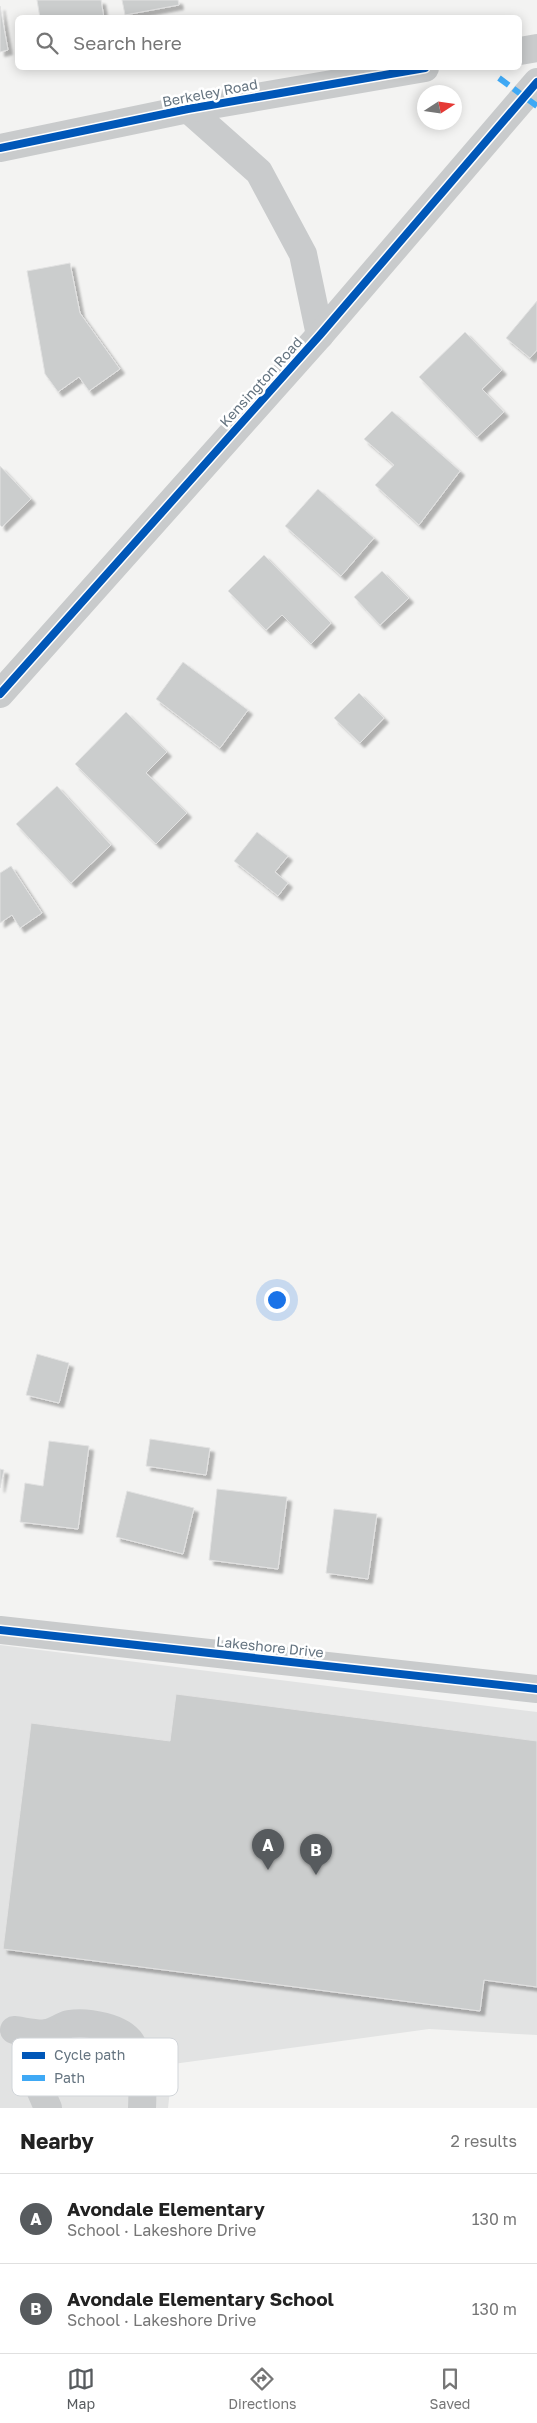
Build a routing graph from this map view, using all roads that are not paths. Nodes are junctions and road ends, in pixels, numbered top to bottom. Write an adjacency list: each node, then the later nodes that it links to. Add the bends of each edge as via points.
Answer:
1 (537, 48): 2 (street)
2 (522, 51)
3 (412, 70): 5 (street, Berkeley Road)
4 (537, 82): 7 (street, Kensington Road)
5 (188, 109): 6 (street, Berkeley Road); 7 (street, Berkeley Road, via 260,172 303,254)
6 (0, 148)
7 (320, 335): 8 (street, Kensington Road)
8 (0, 694)
9 (0, 1630): 10 (street, Lakeshore Drive)
10 (537, 1689)
11 (14, 2030): 12 (street)
12 (47, 2034): 13 (street); 14 (street, via 68,2024 90,2023 112,2029)
13 (45, 2038)
14 (126, 2038)
15 (43, 2096): 16 (street)
16 (48, 2108)

